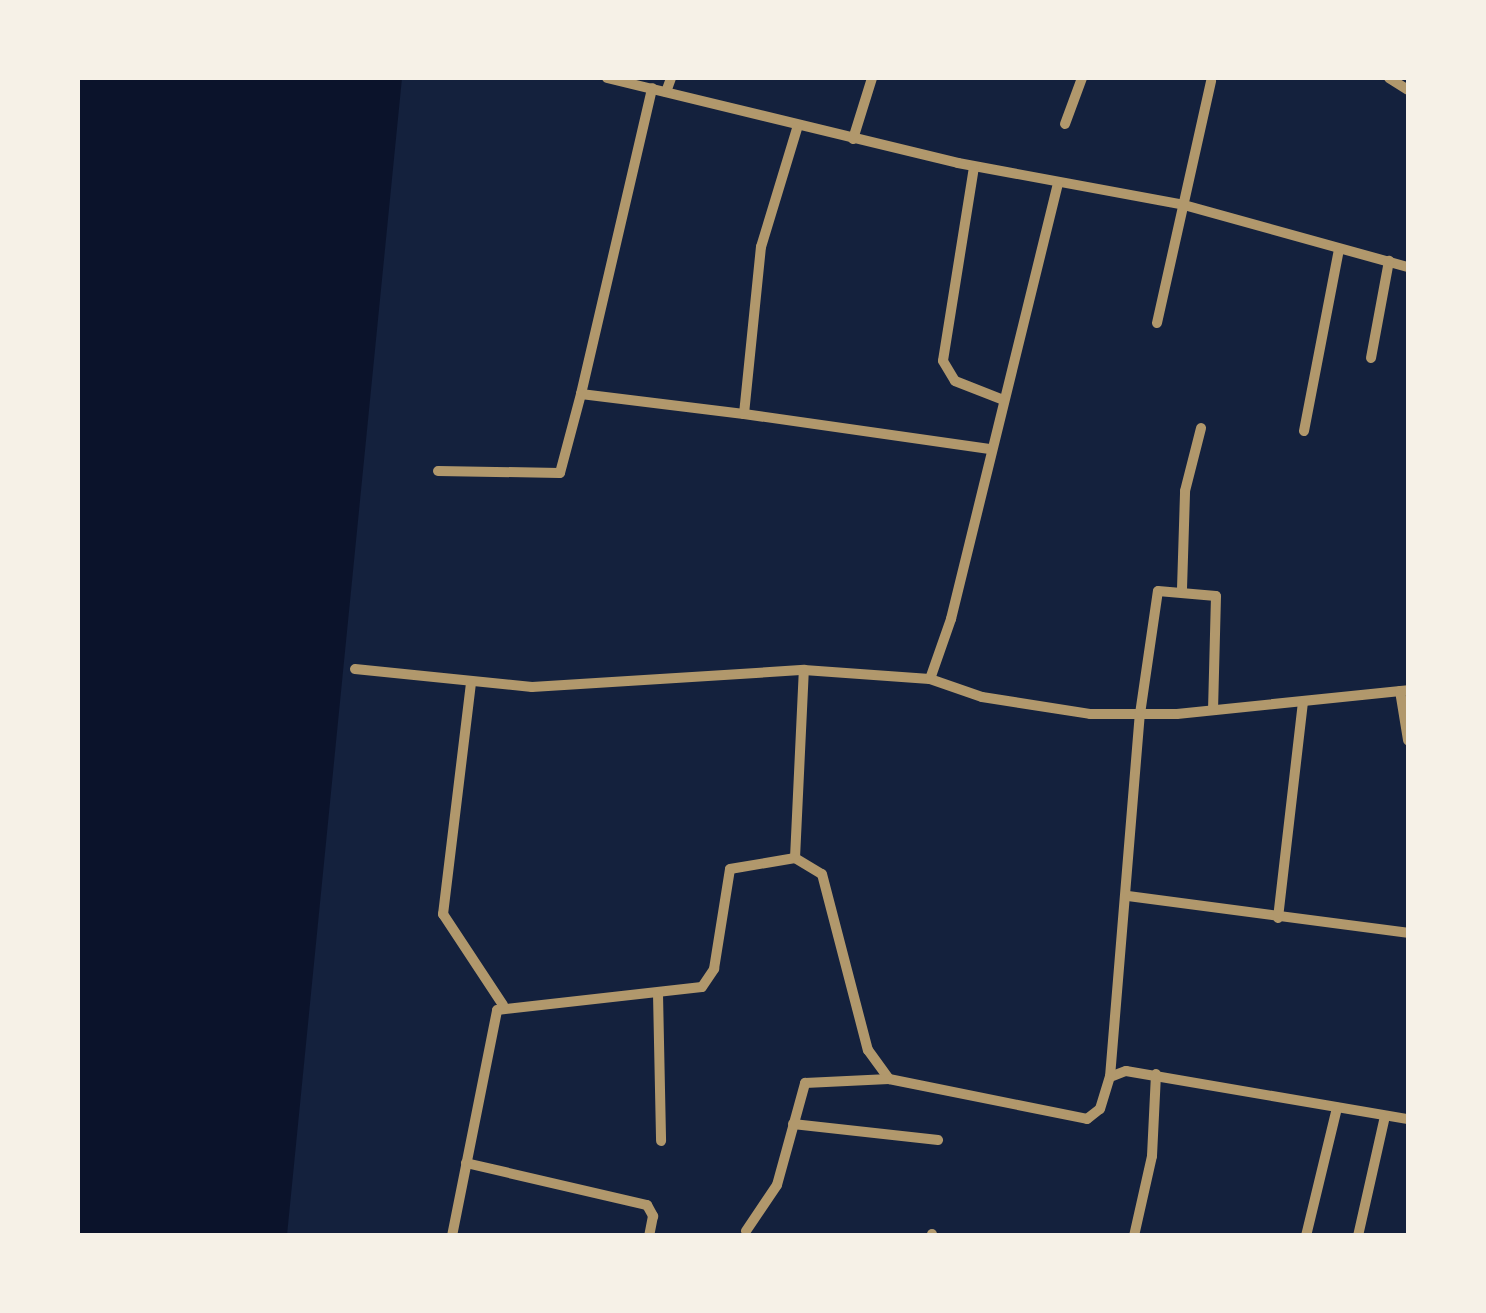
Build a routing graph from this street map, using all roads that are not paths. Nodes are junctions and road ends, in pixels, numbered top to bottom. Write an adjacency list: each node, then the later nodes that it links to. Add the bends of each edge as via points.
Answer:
1 (607, 78): 7 (street)
2 (670, 78): 9 (street)
3 (872, 78): 12 (street)
4 (1082, 78): 10 (street)
5 (1389, 78): 8 (street)
6 (1210, 81): 15 (street)
7 (652, 88): 9 (street); 21 (street)
8 (1408, 90)
9 (666, 92): 11 (street)
10 (1065, 124)
11 (798, 126): 12 (street); 23 (street, via 761,247)
12 (853, 139): 13 (street)
13 (974, 167): 14 (street); 22 (street, via 943,361 956,380)
14 (1058, 182): 15 (street); 22 (street)
15 (1184, 204): 16 (street); 19 (street)
16 (1338, 248): 17 (street); 25 (street)
17 (1388, 261): 18 (street); 20 (street)
18 (1408, 267)
19 (1157, 323)
20 (1372, 358)
21 (581, 394): 23 (street); 27 (street, via 560,474)
22 (1001, 399): 26 (street)
23 (744, 414): 26 (street)
24 (1201, 428): 28 (street, via 1185,490)
25 (1304, 430)
26 (990, 449): 31 (street)
27 (438, 471)
28 (1182, 590): 35 (street, via 1216,597); 36 (street, via 1158,590 1152,598)
29 (355, 669): 32 (street)
30 (804, 670): 31 (street); 32 (street, via 598,685); 38 (street)
31 (930, 679): 36 (street, via 1046,709)
32 (471, 684): 43 (street, via 443,914)
33 (1404, 690): 34 (street); 37 (street)
34 (1303, 701): 35 (street); 40 (street)
35 (1212, 710): 36 (street)
36 (1140, 714): 39 (street)
37 (1408, 740)
38 (796, 858): 42 (street, via 730,870 712,978 702,987); 46 (street, via 822,874 868,1050)
39 (1128, 896): 40 (street); 45 (street)
40 (1278, 918): 41 (street)
41 (1408, 934)
42 (658, 994): 43 (street); 52 (street)
43 (503, 1005): 53 (street, via 495,1013)
44 (1156, 1074): 45 (street); 47 (street); 57 (street, via 1150,1168)
45 (1110, 1077): 46 (street, via 1097,1114 1087,1119)
46 (889, 1079): 50 (street, via 805,1083)
47 (1337, 1108): 48 (street); 58 (street)
48 (1385, 1116): 49 (street); 59 (street)
49 (1408, 1119)
50 (794, 1124): 51 (street); 54 (street, via 777,1185)
51 (938, 1140)
52 (662, 1142)
53 (466, 1163): 55 (street); 56 (street, via 647,1205 653,1216)
54 (746, 1230)
55 (452, 1236)
56 (649, 1236)
57 (1134, 1236)
58 (1306, 1236)
59 (1358, 1236)

